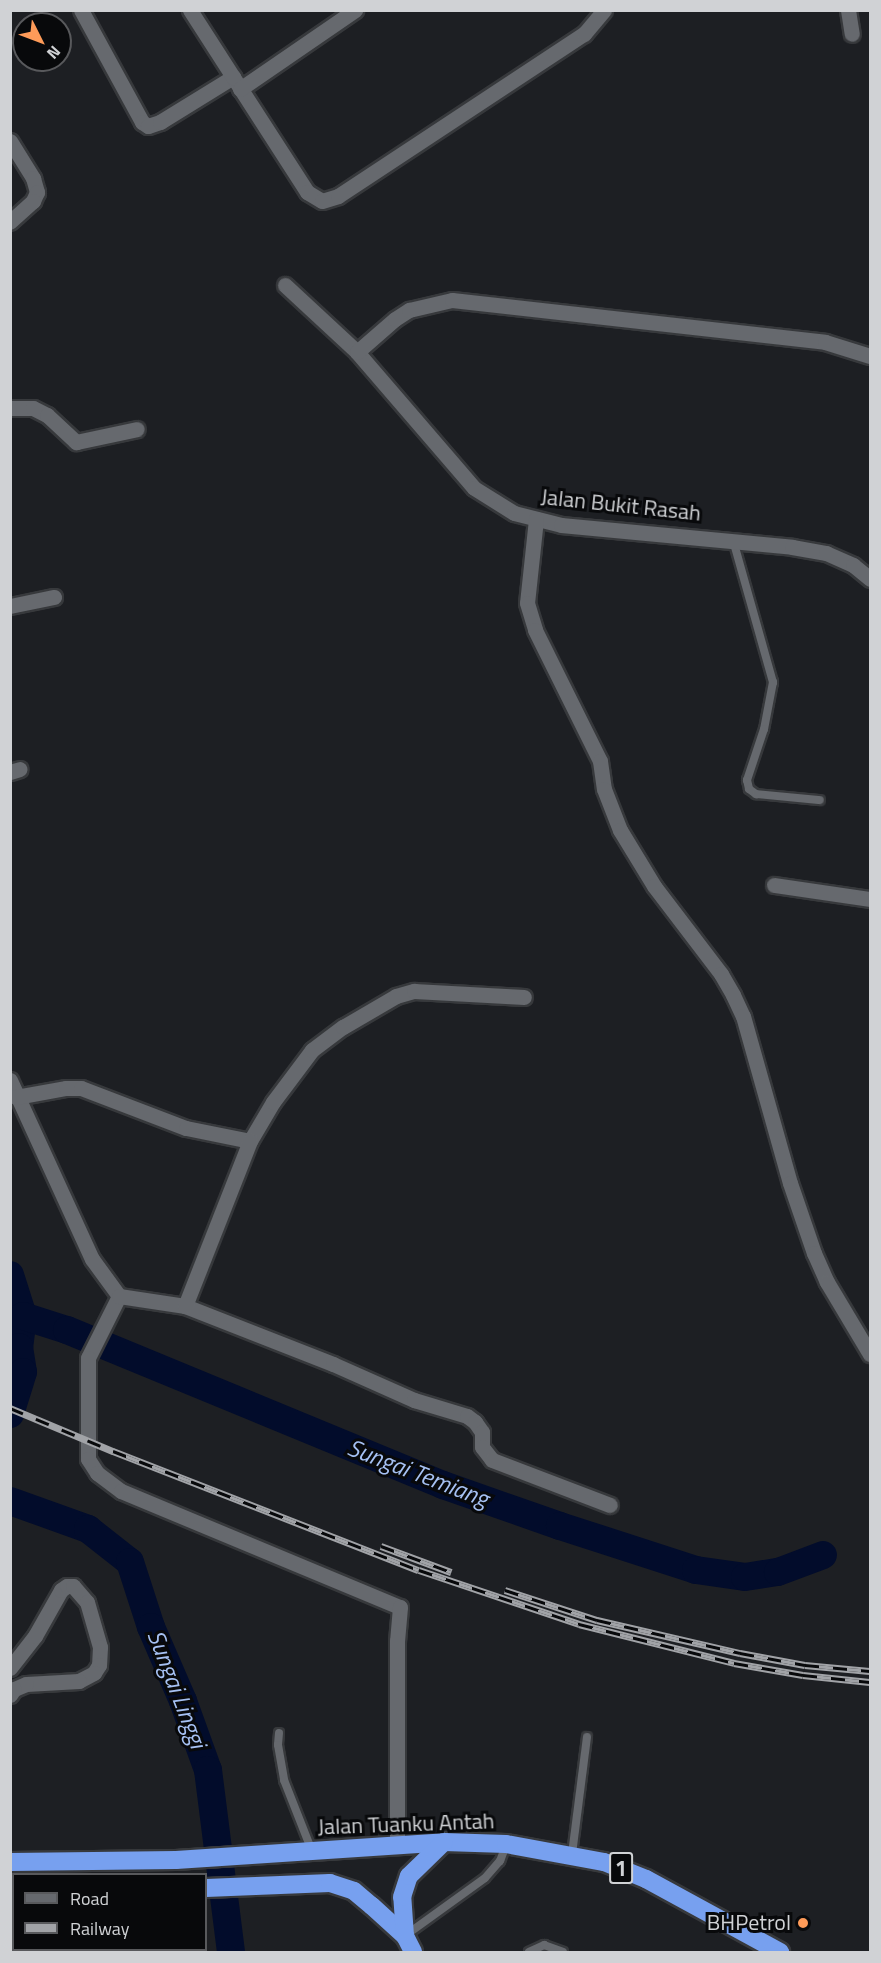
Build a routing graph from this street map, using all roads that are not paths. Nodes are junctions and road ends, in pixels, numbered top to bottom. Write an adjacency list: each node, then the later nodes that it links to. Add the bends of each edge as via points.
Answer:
1 (81, 10): 7 (street, via 138,117 148,126)
2 (190, 10): 7 (street)
3 (355, 10): 7 (street)
4 (604, 10): 7 (street, via 584,34 331,200 322,201 307,192)
5 (848, 10): 6 (street)
6 (852, 34)
7 (236, 83)
8 (10, 141): 9 (street, via 33,178 37,192 33,201)
9 (10, 222)
10 (285, 285): 11 (street, Jalan Bukit Rasah)
11 (357, 352): 12 (street, via 409,310 452,300 825,342); 15 (street, Jalan Bukit Rasah, via 474,488 514,513)
12 (870, 356)
13 (10, 408): 14 (street, via 33,408 47,415 76,442)
14 (137, 429)
15 (536, 519): 16 (street, Jalan Bukit Rasah, via 561,525); 29 (street, via 527,603 535,630 600,761 604,789 620,830 661,896 721,974 743,1016 814,1253)
16 (733, 540): 17 (street, Jalan Bukit Rasah, via 826,553 853,565); 20 (lane, via 773,682 764,729 747,780 749,789 756,794)
17 (870, 579)
18 (54, 597): 19 (street)
19 (10, 606)
20 (820, 800)
21 (774, 885): 22 (street)
22 (870, 899)
23 (524, 997): 26 (street, via 414,991 396,996 312,1050 285,1084)
24 (10, 1080): 25 (street)
25 (16, 1097): 26 (street, via 81,1088 186,1128); 27 (street, via 92,1259)
26 (250, 1141): 28 (street)
27 (118, 1296): 28 (street); 37 (street, via 88,1358 88,1459 97,1473 121,1491 400,1607)
28 (185, 1306): 30 (street, via 414,1400 467,1416 482,1432 482,1447 492,1460)
29 (870, 1354)
30 (610, 1505)
31 (10, 1668): 32 (street, via 35,1636 61,1590 73,1586 87,1602 100,1647 99,1665 79,1681)
32 (12, 1688)
33 (279, 1733): 38 (lane, via 284,1780)
34 (586, 1737): 39 (lane)
35 (444, 1842): 36 (highway, Jalan Tuanku Antah / 1); 37 (highway, Jalan Tuanku Antah / 1); 42 (highway, via 409,1876 402,1898)
36 (506, 1844): 39 (highway, Jalan Tuanku Antah / 1); 42 (lane, via 500,1861 485,1878)
37 (397, 1845): 38 (highway, Jalan Tuanku Antah / 1)
38 (304, 1852): 40 (highway, Jalan Tuanku Antah / 1, via 176,1860)
39 (572, 1854): 46 (highway, Jalan Tuanku Antah / 1, via 646,1879)
40 (10, 1862)
41 (207, 1888): 42 (highway, via 330,1883 354,1891)
42 (405, 1936): 43 (highway)
43 (413, 1953)
44 (529, 1953): 45 (lane, via 544,1946)
45 (563, 1953)
46 (780, 1953)

